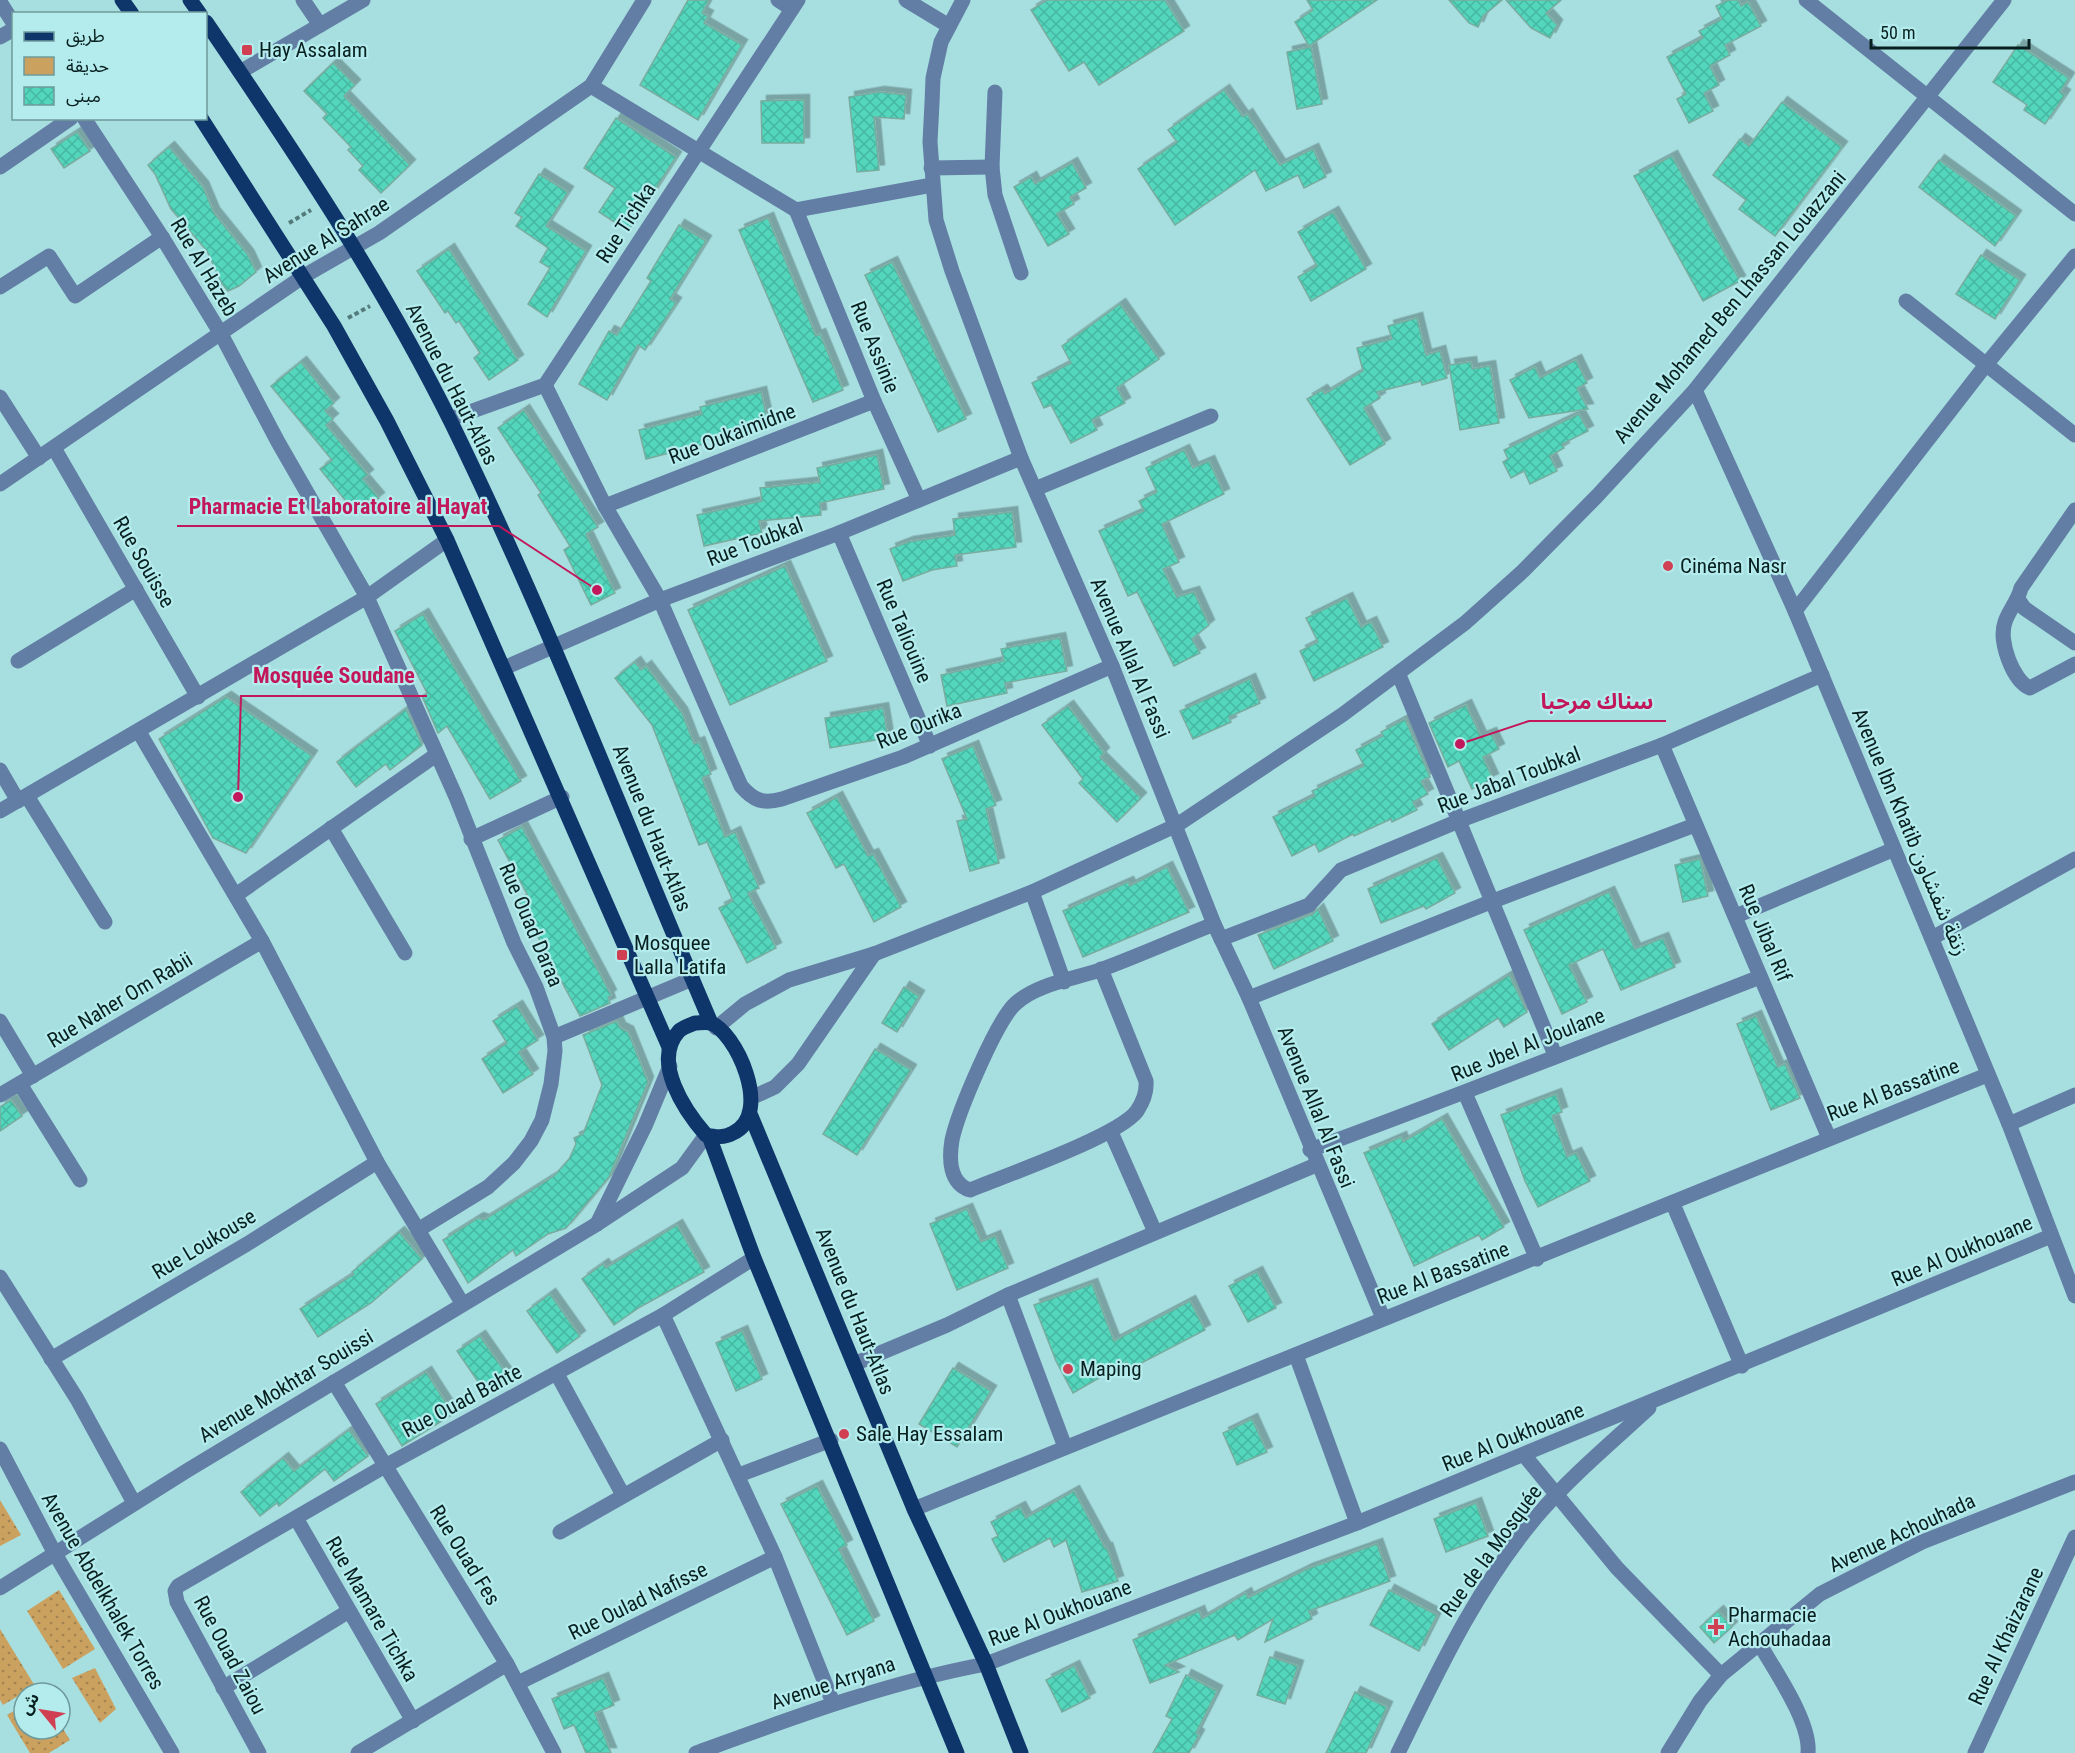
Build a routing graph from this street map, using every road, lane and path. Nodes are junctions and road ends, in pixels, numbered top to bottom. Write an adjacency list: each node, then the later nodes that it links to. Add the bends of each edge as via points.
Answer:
1 (303, 0): 13 (street)
2 (363, 0): 13 (street)
3 (644, 0): 16 (street, Avenue Al Sahrae)
4 (778, 0): 10 (street)
5 (906, 0): 14 (street)
6 (963, 0): 14 (street, Avenue Allal Al Fassi)
7 (1806, 0): 18 (street)
8 (2004, 0): 18 (street, Avenue Mohamed Ben Lhassan Louazzani)
9 (0, 2): 11 (street)
10 (795, 4): 22 (street, Rue Tichka)
11 (12, 21)
12 (207, 23): 15 (main road, Avenue du Haut-Atlas)
13 (320, 25): 15 (street)
14 (949, 26): 25 (street, Avenue Allal Al Fassi, via 933,78)
15 (240, 72): 27 (main road, Avenue du Haut-Atlas)
16 (591, 86): 22 (street); 32 (street, Avenue Al Sahrae, via 379,233)
17 (995, 92): 24 (street)
18 (1928, 98): 29 (street); 43 (street, Avenue Mohamed Ben Lhassan Louazzani)
19 (68, 120): 23 (street)
20 (85, 120): 31 (street, Rue Al Hazeb)
21 (202, 120): 30 (main road)
22 (697, 152): 28 (street); 42 (street, Rue Tichka)
23 (0, 167)
24 (992, 167): 25 (street); 34 (street, via 995,195)
25 (931, 168): 26 (street, Avenue Allal Al Fassi)
26 (932, 185): 28 (street); 51 (street, Avenue Allal Al Fassi, via 936,220 957,288)
27 (326, 201): 30 (path); 32 (main road, Avenue du Haut-Atlas)
28 (796, 210): 45 (street, Rue Assinie)
29 (2075, 214)
30 (276, 231): 35 (main road)
31 (162, 237): 36 (street, via 75,296 49,256); 40 (street, Rue Al Hazeb)
32 (354, 246): 35 (street, Avenue Al Sahrae); 37 (main road, Avenue du Haut-Atlas)
33 (2075, 256): 41 (street)
34 (1021, 273)
35 (304, 276): 39 (main road); 40 (street, Avenue Al Sahrae)
36 (0, 286)
37 (384, 297): 39 (path); 47 (main road, Avenue du Haut-Atlas)
38 (1906, 301): 41 (street)
39 (334, 326): 58 (main road)
40 (221, 334): 49 (street, Avenue Al Sahrae); 60 (street, Rue Al Hazeb)
41 (1985, 366): 48 (street); 63 (street)
42 (545, 384): 47 (street); 55 (street)
43 (1695, 390): 63 (street, Avenue Ibn Khatib زنقة شفشاون); 70 (street, Avenue Mohamed Ben Lhassan Louazzani, via 1523,571)
44 (0, 397): 50 (street)
45 (874, 401): 54 (street, Rue Assinie); 55 (street, Rue Oukaimidne)
46 (1211, 416): 53 (street)
47 (450, 419): 65 (main road, Avenue du Haut-Atlas)
48 (2075, 435)
49 (54, 448): 50 (street, Avenue Al Sahrae); 59 (street, Rue Souisse)
50 (39, 458): 52 (street, Avenue Al Sahrae)
51 (1021, 458): 53 (street, Avenue Allal Al Fassi); 54 (street, Rue Toubkal)
52 (0, 484)
53 (1035, 489): 68 (street, Avenue Allal Al Fassi)
54 (918, 500): 57 (street, Rue Toubkal)
55 (605, 506): 62 (street)
56 (2075, 510): 61 (street, via 2021,588)
57 (839, 533): 62 (street, Rue Toubkal); 75 (street, Rue Taliouine)
58 (447, 540): 60 (street); 69 (main road)
59 (136, 589): 66 (street); 72 (street, Rue Souisse)
60 (367, 597): 72 (street); 76 (street, Rue Ouad Daraa)
61 (2018, 599): 64 (street, via 2024,608); 67 (street, via 2004,624 2004,644 2021,684 2030,688)
62 (660, 600): 65 (street, Rue Toubkal); 75 (street, Rue Ourika, via 741,786 756,801 769,803)
63 (1795, 611): 71 (street, Avenue Ibn Khatib زنقة شفشاون)
64 (2075, 643)
65 (554, 645): 69 (street, Rue Toubkal); 101 (main road, Avenue du Haut-Atlas)
66 (18, 661)
67 (2075, 664)
68 (1112, 666): 75 (street, Rue Ourika); 82 (street, Avenue Allal Al Fassi)
69 (504, 668): 78 (main road)
70 (1399, 675): 81 (street); 82 (street, Avenue Mohamed Ben Lhassan Louazzani)
71 (1822, 675): 74 (street, Rue Jabal Toubkal); 86 (street, Avenue Ibn Khatib زنقة شفشاون)
72 (198, 697): 73 (street)
73 (139, 732): 79 (street); 89 (street)
74 (1662, 745): 81 (street, Rue Jabal Toubkal); 83 (street, Rue Jibal Rif)
75 (930, 746)
76 (436, 756): 84 (street); 85 (street, Rue Ouad Daraa)
77 (0, 770): 79 (street)
78 (562, 797): 85 (street); 103 (main road)
79 (23, 798): 80 (street); 92 (street)
80 (0, 811)
81 (1461, 820): 90 (street); 95 (street, Rue Jabal Toubkal, via 1341,870 1309,905)
82 (1177, 825): 88 (street, Avenue Mohamed Ben Lhassan Louazzani); 93 (street, Avenue Allal Al Fassi)
83 (1695, 825): 90 (street); 91 (street, Rue Jibal Rif)
84 (332, 828): 89 (street); 97 (street)
85 (471, 839): 107 (street, Rue Ouad Daraa)
86 (1892, 850): 91 (street); 94 (street, Avenue Ibn Khatib زنقة شفشاون)
87 (2075, 859): 94 (street)
88 (1032, 892): 98 (street, Avenue Mohamed Ben Lhassan Louazzani); 102 (street)
89 (236, 895): 96 (street)
90 (1493, 901): 104 (street); 109 (street)
91 (1736, 916): 100 (street, Rue Jibal Rif)
92 (105, 922)
93 (1214, 924): 95 (street, Avenue Allal Al Fassi); 99 (street)
94 (1932, 938): 111 (street, Avenue Ibn Khatib زنقة شفشاون)
95 (1221, 939): 104 (street, Avenue Allal Al Fassi)
96 (262, 941): 112 (street, Rue Naher Om Rabii); 123 (street)
97 (405, 953)
98 (874, 954): 106 (street, Avenue Mohamed Ben Lhassan Louazzani, via 789,980); 116 (street, via 798,1064 775,1087)
99 (1101, 969): 102 (street); 119 (street, via 1140,1062 1147,1089 1136,1113)
100 (1760, 977): 109 (street, Rue Jbel Al Joulane); 121 (street, Rue Jibal Rif)
101 (692, 979): 103 (street); 106 (main road, Avenue du Haut-Atlas)
102 (1064, 982): 119 (street, via 1024,996 1006,1017 956,1121 950,1150 951,1170 958,1183 970,1190)
103 (647, 996): 107 (street); 108 (main road)
104 (1249, 998): 122 (street, Avenue Allal Al Fassi)
105 (0, 1021): 112 (street)
106 (713, 1025): 108 (main road, via 695,1023 680,1030); 116 (main road, via 741,1061)
107 (554, 1037): 128 (street, Rue Ouad Daraa, via 551,1084 542,1120 531,1141 488,1187)
108 (669, 1047): 110 (main road)
109 (1555, 1055): 113 (street, Rue Jbel Al Joulane)
110 (670, 1065): 120 (main road, via 686,1111); 127 (street)
111 (1987, 1075): 118 (street, Avenue Ibn Khatib زنقة شفشاون); 121 (street, Rue Al Bassatine)
112 (27, 1080): 114 (street, Rue Naher Om Rabii); 125 (street)
113 (1465, 1093): 122 (street, Rue Jbel Al Joulane); 132 (street)
114 (0, 1095)
115 (2075, 1095): 118 (street)
116 (753, 1097): 117 (main road)
117 (751, 1116): 120 (main road, via 741,1129 724,1137); 141 (main road, Avenue du Haut-Atlas)
118 (2009, 1124): 130 (street, Avenue Ibn Khatib زنقة شفشاون)
119 (1111, 1132): 129 (street)
120 (707, 1135): 127 (street, Avenue Mokhtar Souissi, via 682,1168); 131 (main road)
121 (1828, 1138): 126 (street, Rue Al Bassatine)
122 (1310, 1150): 124 (street, Avenue Allal Al Fassi)
123 (377, 1162): 128 (street); 140 (street, Rue Loukouse, via 247,1245)
124 (1316, 1165): 129 (street); 138 (street, Avenue Allal Al Fassi)
125 (80, 1180)
126 (1673, 1204): 132 (street, Rue Al Bassatine); 142 (street)
127 (597, 1224): 136 (street, Avenue Mokhtar Souissi)
128 (418, 1230): 136 (street)
129 (1155, 1232): 134 (street)
130 (2051, 1236): 135 (street, Avenue Ibn Khatib زنقة شفشاون); 142 (street, Rue Al Oukhouane)
131 (754, 1258): 137 (street, Rue Ouad Bahte); 147 (main road)
132 (1537, 1259): 138 (street, Rue Al Bassatine)
133 (0, 1277): 140 (street)
134 (1008, 1295): 141 (street); 148 (street)
135 (2075, 1296)
136 (462, 1303): 144 (street, Avenue Mokhtar Souissi)
137 (663, 1315): 143 (street, Rue Ouad Bahte); 146 (street)
138 (1383, 1318): 139 (street, Rue Al Bassatine)
139 (1296, 1355): 148 (street, Rue Al Bassatine); 159 (street)
140 (51, 1359): 156 (street)
141 (854, 1364): 157 (main road, Avenue du Haut-Atlas)
142 (1742, 1366): 145 (street, Rue Al Oukhouane)
143 (556, 1374): 151 (street, Rue Ouad Bahte); 155 (street)
144 (334, 1382): 151 (street, Rue Ouad Fes); 156 (street, Avenue Mokhtar Souissi)
145 (1656, 1402): 150 (street, Rue Al Oukhouane); 154 (street, Rue de la Mosquée)
146 (722, 1440): 152 (street); 155 (street)
147 (831, 1440): 152 (street); 170 (main road)
148 (1065, 1447): 157 (street, Rue Al Bassatine)
149 (0, 1449): 162 (street, Avenue Abdelkhalek Torres)
150 (1524, 1455): 154 (street); 159 (street, Rue Al Oukhouane)
151 (385, 1467): 158 (street, Rue Ouad Bahte); 168 (street, Rue Ouad Fes)
152 (739, 1475): 163 (street)
153 (2075, 1482): 167 (street, Avenue Achouhada, via 1878,1563 1820,1594)
154 (1556, 1494): 171 (street, via 1624,1576); 183 (street, Rue de la Mosquée, via 1535,1518 1458,1632)
155 (623, 1495): 160 (street)
156 (134, 1503): 162 (street, Avenue Mokhtar Souissi)
157 (914, 1509): 169 (main road, Avenue du Haut-Atlas)
158 (296, 1518): 164 (street, Rue Ouad Bahte); 166 (street, Rue Mamare Tichka)
159 (1357, 1523): 169 (street, Rue Al Oukhouane)
160 (560, 1532)
161 (2075, 1537): 186 (street, Rue Al Khaizarane)
162 (54, 1552): 165 (street, Avenue Mokhtar Souissi); 176 (street, Avenue Abdelkhalek Torres)
163 (775, 1557): 172 (street, Rue Oulad Nafisse); 174 (street)
164 (187, 1579): 173 (street, Rue Ouad Zaiou, via 175,1592 177,1602)
165 (0, 1588)
166 (349, 1611): 173 (street); 175 (street, Rue Mamare Tichka)
167 (1760, 1643): 171 (street, Avenue Achouhada); 185 (street, via 1807,1733)
168 (507, 1664): 172 (street, Rue Ouad Fes); 175 (street)
169 (986, 1664): 170 (street, Avenue Arryana); 182 (main road, Avenue du Haut-Atlas)
170 (924, 1676): 174 (street, Avenue Arryana); 181 (main road)
171 (1721, 1676): 184 (street, Avenue Achouhada, via 1700,1701)
172 (518, 1683): 179 (street, Rue Ouad Fes)
173 (223, 1688): 177 (street, Rue Ouad Zaiou)
174 (833, 1703): 180 (street, Avenue Arryana)
175 (413, 1721): 178 (street)
176 (172, 1753)
177 (259, 1753)
178 (358, 1753)
179 (554, 1753)
180 (696, 1753)
181 (957, 1753)
182 (1021, 1753)
183 (1398, 1753)
184 (1668, 1753)
185 (1808, 1753)
186 (1975, 1753)

